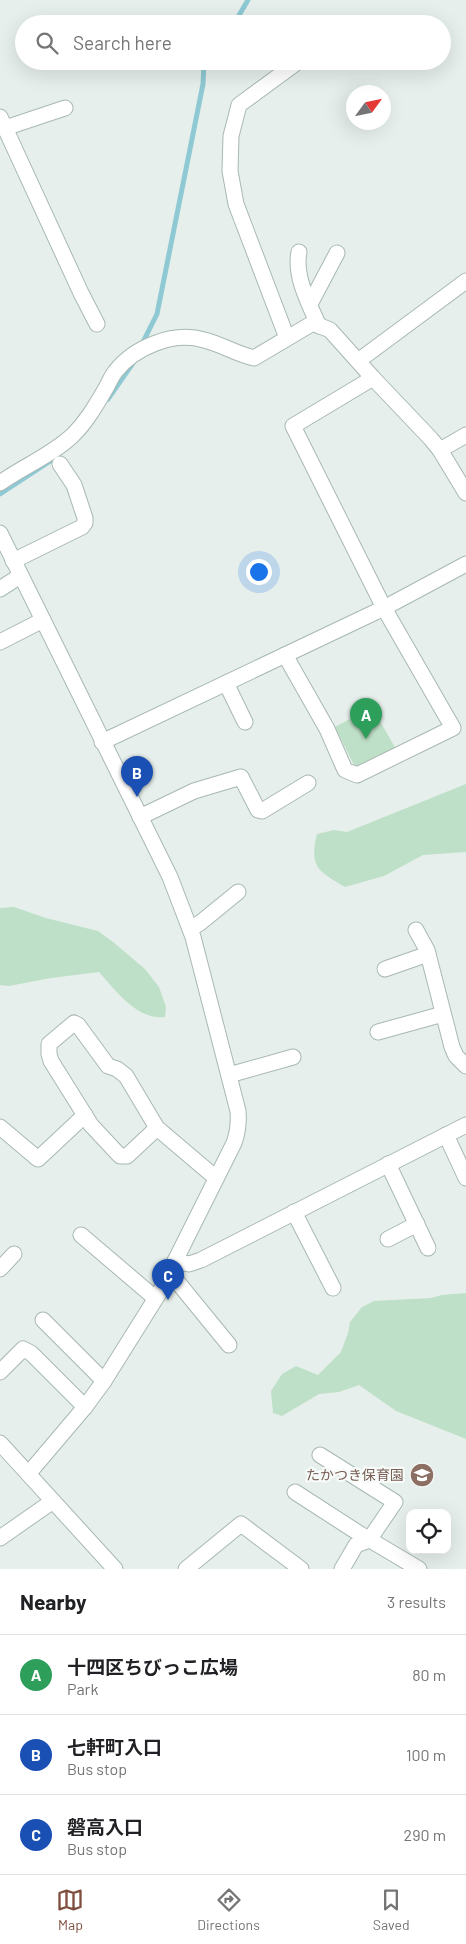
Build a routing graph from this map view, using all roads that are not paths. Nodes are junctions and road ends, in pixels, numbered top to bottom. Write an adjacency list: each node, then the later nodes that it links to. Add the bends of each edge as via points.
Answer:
1 (287, 70): 11 (street, via 239,105 231,136 230,171 236,204)
2 (65, 108): 3 (street)
3 (3, 122): 4 (street)
4 (6, 145): 9 (street)
5 (299, 252): 8 (street, via 297,263)
6 (337, 253): 8 (street)
7 (466, 281): 12 (street)
8 (310, 304): 10 (street)
9 (97, 324)
10 (319, 326): 11 (street, via 313,323); 12 (street, via 330,330)
11 (287, 338): 17 (street, via 254,358 191,337 148,347 114,373 89,417 71,436)
12 (358, 361): 13 (street)
13 (373, 378): 15 (street); 24 (street, via 293,426)
14 (466, 435): 15 (street)
15 (440, 450): 18 (street)
16 (60, 464): 20 (street, via 74,485 85,523)
17 (0, 483)
18 (466, 493)
19 (0, 532): 20 (street)
20 (13, 561): 22 (street)
21 (466, 564): 24 (street)
22 (20, 576): 23 (street); 25 (street)
23 (0, 589)
24 (384, 608): 27 (street); 27 (street, via 453,728 357,775 345,770 327,729)
25 (43, 620): 26 (street); 30 (street)
26 (0, 642)
27 (285, 655): 28 (street)
28 (226, 683): 29 (street); 30 (street)
29 (245, 722)
30 (102, 742): 32 (street)
31 (308, 783): 32 (street, via 262,811 258,810 241,777 194,791)
32 (140, 816): 34 (street, via 170,877)
33 (238, 892): 34 (street)
34 (190, 929): 42 (street)
35 (416, 930): 36 (street)
36 (428, 954): 37 (street); 38 (street)
37 (385, 969)
38 (443, 1014): 39 (street); 41 (street, via 456,1056)
39 (378, 1032)
40 (293, 1057): 42 (street)
41 (466, 1066)
42 (229, 1074): 49 (street, via 238,1111 238,1132)
43 (85, 1115): 45 (street, via 38,1159); 46 (street, via 120,1156 127,1156); 46 (street, via 48,1054 49,1044 74,1023 108,1066 126,1076)
44 (466, 1125): 47 (street)
45 (0, 1127)
46 (157, 1128): 49 (street)
47 (446, 1135): 48 (street); 50 (street)
48 (388, 1164): 51 (street); 52 (street)
49 (216, 1178): 57 (street)
50 (466, 1178)
51 (294, 1212): 57 (street, via 201,1260); 59 (street)
52 (417, 1224): 54 (street); 55 (street)
53 (81, 1235): 60 (street)
54 (388, 1239)
55 (428, 1248)
56 (14, 1254): 58 (street)
57 (173, 1268): 60 (street); 62 (street)
58 (0, 1269)
59 (333, 1288)
60 (155, 1298): 64 (street)
61 (43, 1320): 64 (street)
62 (229, 1345)
63 (0, 1372): 65 (street, via 23,1349 31,1353)
64 (104, 1381): 65 (street)
65 (85, 1407): 68 (street)
66 (0, 1443): 68 (street)
67 (320, 1455): 72 (street, via 395,1502)
68 (29, 1473): 70 (street)
69 (295, 1492): 72 (street)
70 (53, 1501): 71 (street); 73 (street)
71 (0, 1538)
72 (369, 1540): 76 (street, via 356,1545); 77 (street)
73 (115, 1569)
74 (186, 1569): 75 (street, via 241,1524)
75 (302, 1569)
76 (342, 1569)
77 (418, 1569)

